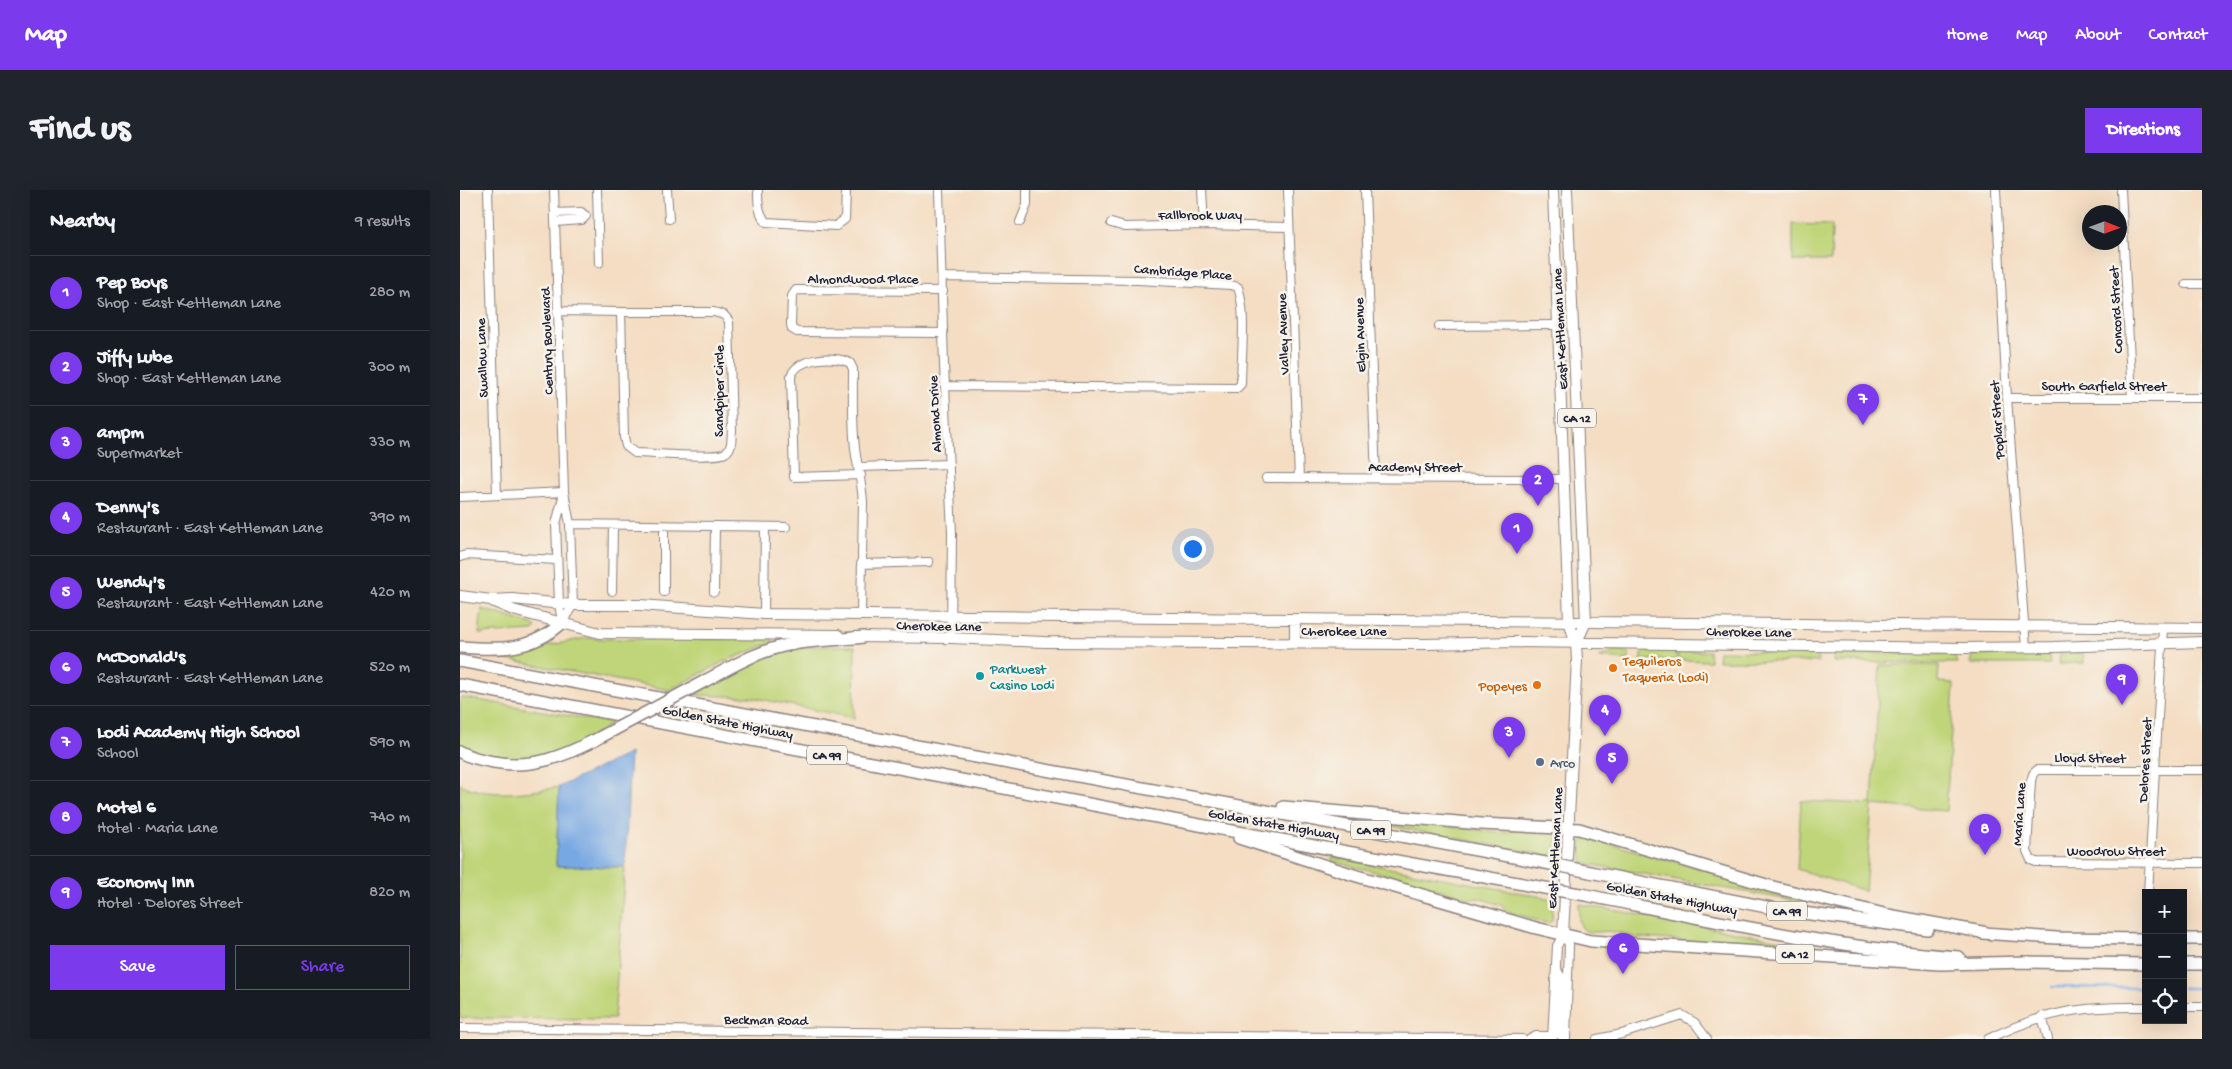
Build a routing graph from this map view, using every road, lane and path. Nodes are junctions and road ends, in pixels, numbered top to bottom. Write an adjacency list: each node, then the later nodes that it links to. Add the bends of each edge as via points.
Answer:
1 (488, 190): 47 (street, Swallow Lane)
2 (554, 190): 16 (street, Century Boulevard)
3 (597, 190): 18 (street)
4 (667, 190): 19 (street)
5 (758, 190): 6 (street, via 761,216 766,222 836,226 845,219)
6 (846, 190)
7 (939, 190): 26 (street, Almond Drive)
8 (1027, 190): 21 (street, via 1028,205)
9 (1202, 190): 23 (street)
10 (1288, 190): 24 (street, Valley Avenue)
11 (1365, 190): 44 (street, Elgin Avenue)
12 (1553, 190): 32 (main road, East Kettleman Lane / CA 12)
13 (1567, 190): 71 (main road, East Kettleman Lane / CA 12)
14 (1996, 190): 36 (street, Poplar Street)
15 (2121, 190): 37 (street, Concord Street)
16 (555, 213): 17 (street, via 581,212); 20 (street, Century Boulevard)
17 (586, 216): 18 (street); 20 (street, via 582,220)
18 (598, 216): 25 (street)
19 (669, 218)
20 (555, 222): 30 (street, Century Boulevard)
21 (1020, 222)
22 (1111, 223): 23 (street, Fallbrook Way, via 1125,227)
23 (1204, 225): 24 (street, Fallbrook Way)
24 (1289, 227): 43 (street, Valley Avenue)
25 (599, 263)
26 (943, 277): 29 (street, Almond Drive); 35 (street, Cambridge Place, via 1231,285 1238,287 1242,315 1241,384 1237,388)
27 (2186, 284): 28 (street)
28 (2202, 284)
29 (943, 291): 34 (street, Almond Drive); 34 (street, Almondwood Place, via 796,290 792,296 791,325 797,332)
30 (557, 311): 31 (street, Sandpiper Circle); 46 (street, Century Boulevard)
31 (621, 312): 31 (street, Sandpiper Circle, via 624,437 629,449 635,453 713,456 726,452 731,446 732,431 729,321 724,315 714,312)
32 (1558, 325): 33 (street); 45 (main road, East Kettleman Lane / CA 12)
33 (1439, 326)
34 (943, 333): 35 (street, Almond Drive)
35 (946, 386): 39 (street, Almond Drive)
36 (2007, 398): 37 (street, South Garfield Street); 73 (street, Poplar Street)
37 (2132, 398): 38 (street, South Garfield Street)
38 (2202, 398)
39 (949, 464): 40 (street); 68 (street, Almond Drive)
40 (859, 467): 41 (street); 41 (street, via 850,363 844,360 812,360 798,365 791,376 794,477)
41 (861, 475): 58 (street)
42 (1266, 478): 43 (street, Academy Street)
43 (1299, 478): 44 (street, Academy Street)
44 (1376, 478): 45 (street, Academy Street)
45 (1563, 479): 70 (main road, East Kettleman Lane / CA 12)
46 (564, 492): 47 (street); 49 (street, Century Boulevard); 56 (street, Century Boulevard, via 556,524)
47 (497, 495): 48 (street)
48 (460, 497)
49 (570, 524): 50 (street); 65 (street, Century Boulevard)
50 (613, 525): 51 (street); 59 (street)
51 (664, 526): 52 (street); 60 (street)
52 (715, 527): 53 (street); 61 (street)
53 (764, 527): 54 (street); 66 (street)
54 (786, 527)
55 (460, 557): 56 (street)
56 (557, 560): 64 (street, Century Boulevard)
57 (929, 562): 58 (street)
58 (861, 564): 67 (street)
59 (612, 591)
60 (664, 592)
61 (714, 592)
62 (460, 596): 63 (main road, Cherokee Lane)
63 (491, 600): 64 (main road, Cherokee Lane); 72 (main road, Cherokee Lane, via 513,610)
64 (560, 603): 65 (main road, Cherokee Lane); 72 (street, Century Boulevard)
65 (573, 604): 66 (main road, Cherokee Lane); 72 (street)
66 (764, 614): 67 (main road, Cherokee Lane)
67 (860, 615): 68 (main road, Cherokee Lane)
68 (951, 616): 69 (main road, Cherokee Lane); 77 (street, Almond Drive)
69 (1296, 620): 70 (main road, Cherokee Lane); 79 (main road)
70 (1570, 621): 71 (main road, Cherokee Lane); 80 (main road, East Kettleman Lane / CA 12)
71 (1586, 622): 73 (main road, Cherokee Lane); 80 (main road, East Kettleman Lane / CA 12)
72 (562, 623): 76 (main road, Cherokee Lane, via 613,634); 82 (highway, via 540,640 519,646)
73 (2025, 628): 75 (main road, Cherokee Lane); 83 (street, Poplar Street)
74 (2202, 628): 75 (main road, Cherokee Lane)
75 (2163, 629): 81 (street, Delores Street)
76 (863, 637): 77 (main road, Cherokee Lane); 86 (highway, bridge, via 802,642 776,648 736,664 559,758 527,765 508,765)
77 (951, 638): 79 (main road, Cherokee Lane)
78 (2202, 642): 81 (main road, Cherokee Lane)
79 (1295, 643): 80 (main road, Cherokee Lane)
80 (1576, 644): 83 (main road, Cherokee Lane); 92 (main road, East Kettleman Lane / CA 12)
81 (2163, 644): 83 (main road, Cherokee Lane); 88 (street, Delores Street)
82 (460, 647)
83 (2026, 648)
84 (460, 661): 90 (highway, Golden State Highway / CA 99)
85 (460, 685): 91 (highway, Golden State Highway / CA 99)
86 (460, 752)
87 (2037, 770): 88 (street, Lloyd Street); 93 (street, Maria Lane, via 2031,781 2027,851)
88 (2157, 770): 89 (street, Lloyd Street); 94 (street, Delores Street)
89 (2202, 770)
90 (1190, 797): 92 (highway, via 1346,813); 97 (highway, Golden State Highway / CA 99, bridge, via 1787,911 1843,920)
91 (1194, 824): 98 (highway, via 1357,876); 102 (highway, Golden State Highway / CA 99, bridge, via 1586,895 1795,937 1852,946)
92 (1569, 828): 97 (highway, via 1773,887 1888,915); 98 (main road, East Kettleman Lane / CA 12)
93 (2031, 860): 94 (street, Woodrow Street)
94 (2150, 862): 95 (street, Woodrow Street); 96 (street, Delores Street)
95 (2202, 863)
96 (2148, 889)
97 (1987, 933): 99 (highway, Golden State Highway / CA 99, via 2057,938)
98 (1563, 935): 102 (highway, CA 12, via 1591,941 1940,964); 106 (street, East Kettleman Lane, via 1557,946); 115 (street, East Kettleman Lane, via 1569,944)
99 (2142, 938)
100 (2187, 939): 101 (highway)
101 (2202, 939)
102 (2028, 962): 103 (highway, Golden State Highway / CA 99)
103 (2142, 964)
104 (2187, 964): 105 (highway)
105 (2202, 964)
106 (1556, 968): 112 (street, East Kettleman Lane); 115 (street, via 1562,977 1559,1034)
107 (2142, 1006): 110 (street, via 2084,1009)
108 (2187, 1007): 109 (street)
109 (2202, 1007)
110 (2042, 1016): 118 (street); 119 (street)
111 (460, 1028): 113 (street, Beckman Road)
112 (1552, 1038): 114 (street, via 1536,1036)
113 (1522, 1039)
114 (1530, 1039)
115 (1565, 1039)
116 (1597, 1039): 117 (street, via 1682,1014 1696,1023)
117 (1707, 1039)
118 (1988, 1039)
119 (2048, 1039)

